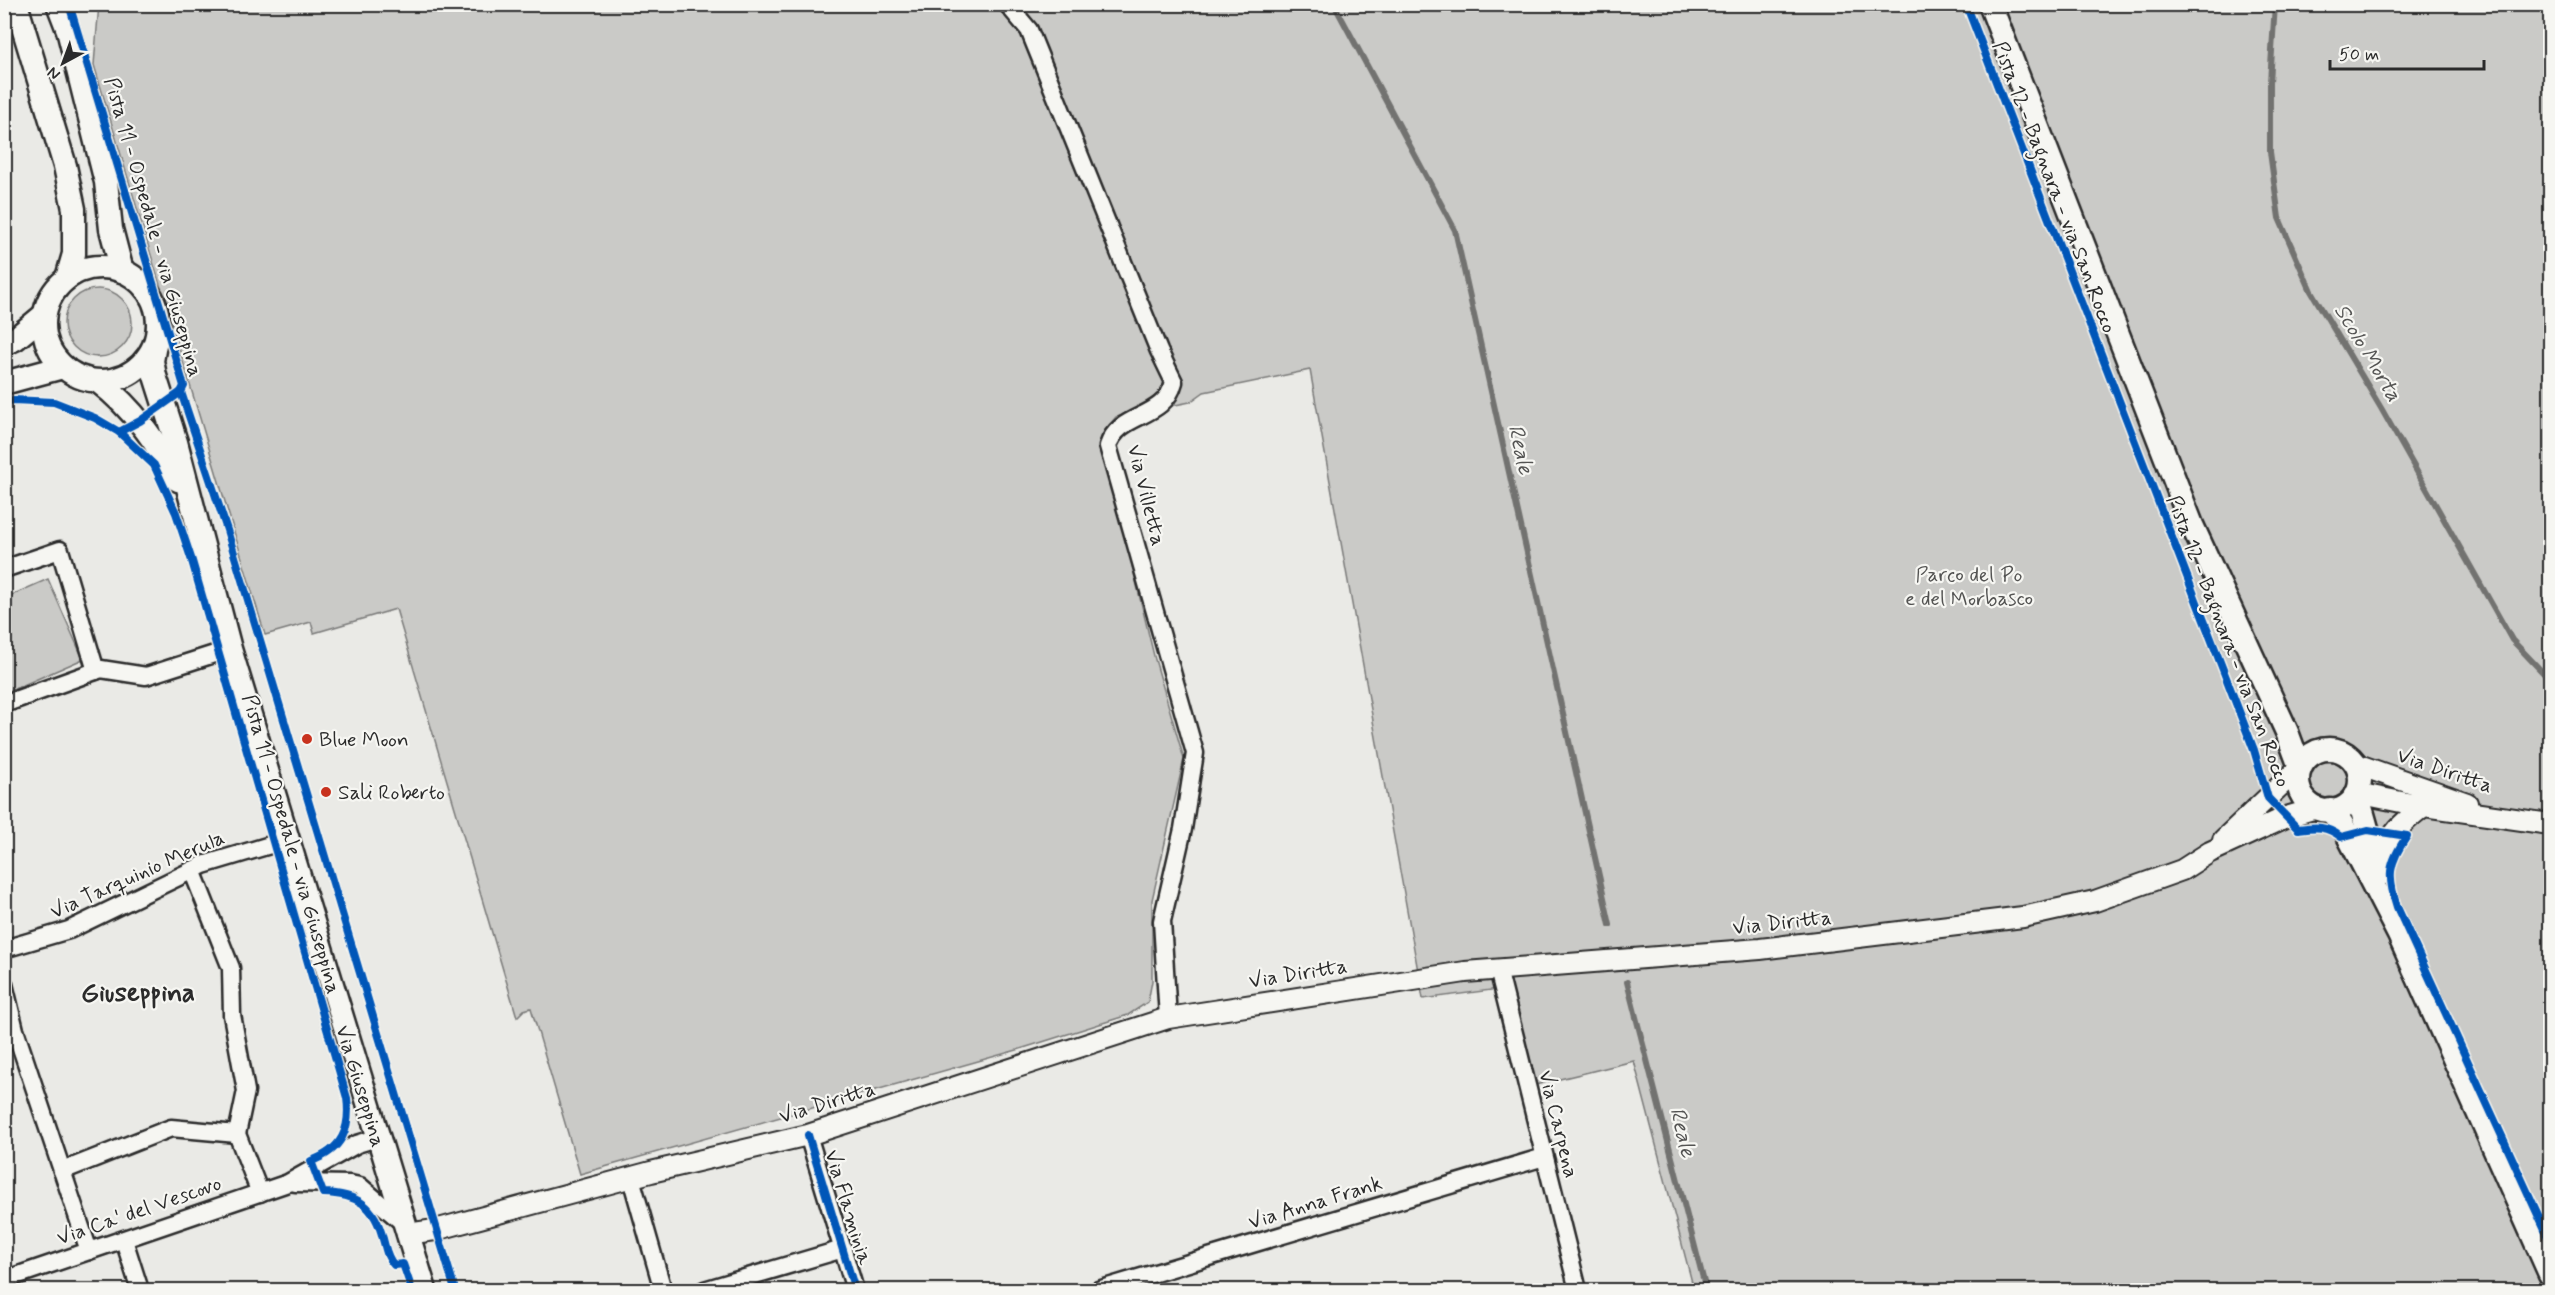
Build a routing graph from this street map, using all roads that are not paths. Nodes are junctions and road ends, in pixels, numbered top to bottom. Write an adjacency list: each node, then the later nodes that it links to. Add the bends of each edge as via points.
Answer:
1 (16, 4): 6 (main road, via 74,208 75,254)
2 (58, 4): 5 (main road, via 106,182 111,229)
3 (1007, 4): 35 (street, Via Villetta, via 1029,30 1174,382 1161,406 1117,430 1108,446 1196,753 1162,921)
4 (1990, 4): 17 (main road, via 2192,525)
5 (122, 271): 6 (main road, via 84,269); 9 (main road, Via Giuseppina, via 149,293 156,309)
6 (67, 278): 7 (main road, via 56,288)
7 (44, 315): 8 (main road); 10 (main road, via 44,334)
8 (4, 344)
9 (155, 344): 11 (main road, via 133,372); 13 (main road, Via Giuseppina, via 155,376)
10 (63, 367): 11 (main road, Via Giuseppina, via 80,378); 12 (main road)
11 (99, 382): 13 (main road, Via Giuseppina, via 140,421)
12 (4, 383)
13 (190, 500): 15 (main road, Via Giuseppina)
14 (4, 569): 16 (street, via 60,550)
15 (230, 649): 16 (street, via 146,676); 27 (main road, Via Giuseppina)
16 (96, 671): 18 (street)
17 (2270, 697): 19 (main road); 21 (main road)
18 (4, 704)
19 (2318, 750): 20 (main road, via 2339,750); 21 (main road)
20 (2356, 764): 22 (main road); 25 (street, Via Diritta)
21 (2300, 768): 24 (main road, via 2299,787 2309,803); 28 (street, Via Diritta)
22 (2357, 793): 23 (street, Via Diritta); 24 (main road, via 2346,805); 30 (main road)
23 (2425, 806): 25 (street, Via Diritta); 30 (street, via 2396,828)
24 (2324, 809): 28 (street, Via Diritta, via 2297,812); 31 (main road, via 2342,824)
25 (2518, 821): 26 (street, Via Diritta)
26 (2550, 824)
27 (287, 840): 29 (street, Via Tarquinio Merula); 38 (main road, Via Giuseppina)
28 (2210, 852): 33 (street, Via Diritta, via 2182,870 2095,901 2022,918 1760,950)
29 (192, 870): 32 (street, Via Tarquinio Merula, via 69,930); 36 (street, via 231,968 231,1015 246,1091)
30 (2379, 871): 31 (street)
31 (2399, 935): 48 (main road)
32 (4, 949)
33 (1498, 969): 35 (street, Via Diritta); 39 (street, Via Carpena)
34 (4, 984): 40 (street, via 15,1030)
35 (1168, 1018): 37 (street, Via Diritta)
36 (237, 1134): 40 (street, via 171,1128); 43 (street)
37 (808, 1135): 41 (street, Via Diritta); 46 (street, Via Flaminia)
38 (377, 1138): 42 (street, Via Ca' del Vescovo, via 357,1144); 44 (main road, Via Giuseppina)
39 (1544, 1157): 55 (street, Via Anna Frank); 56 (street, Via Carpena)
40 (62, 1171): 47 (street)
41 (631, 1178): 44 (street, Via Diritta, via 435,1230); 52 (street)
42 (288, 1184): 43 (street, Via Ca' del Vescovo); 44 (street, Via Ca' del Vescovo, via 360,1186)
43 (260, 1193): 45 (street, Via Ca' del Vescovo)
44 (405, 1229): 51 (main road, Via Giuseppina)
45 (124, 1240): 47 (street, Via Ca' del Vescovo); 50 (street)
46 (843, 1249): 53 (street); 54 (street, Via Flaminia)
47 (89, 1251): 49 (street, Via Ca' del Vescovo)
48 (2550, 1274)
49 (4, 1280)
50 (140, 1290)
51 (425, 1290)
52 (663, 1290)
53 (704, 1290)
54 (855, 1290)
55 (1098, 1290)
56 (1578, 1290)

